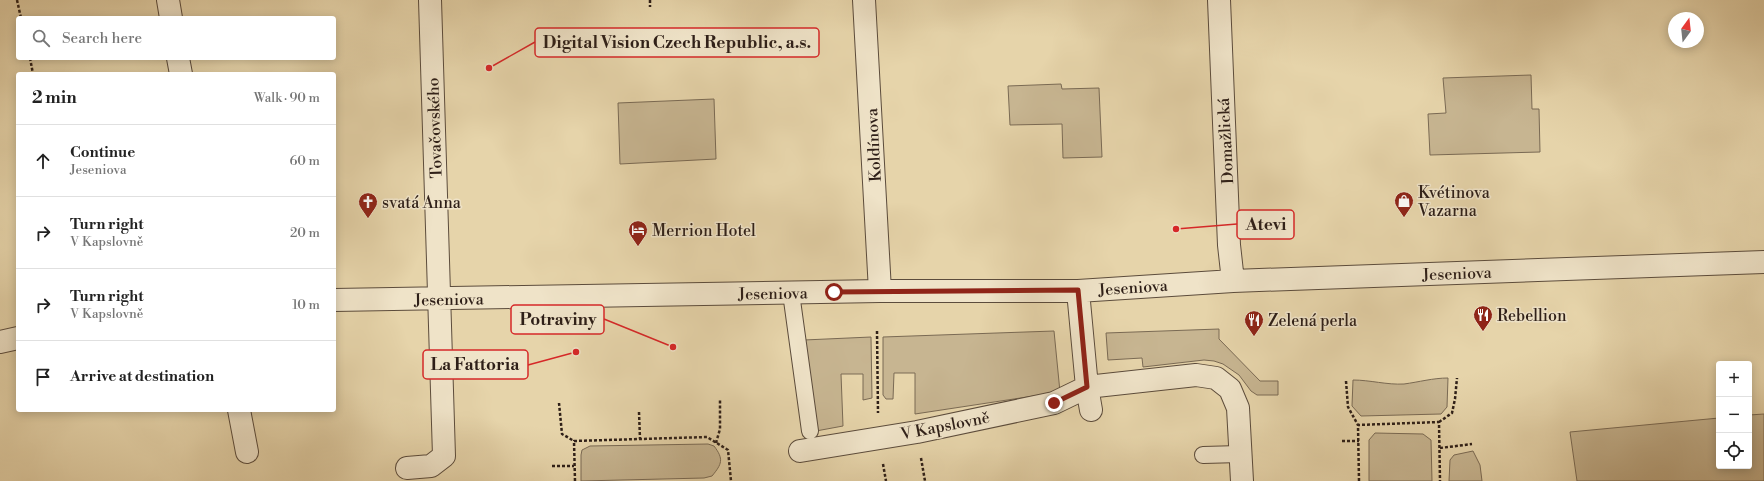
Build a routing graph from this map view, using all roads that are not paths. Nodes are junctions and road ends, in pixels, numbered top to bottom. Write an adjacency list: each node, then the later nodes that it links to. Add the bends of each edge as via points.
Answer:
1 (168, 0): 5 (street)
2 (430, 0): 13 (street, Tovačovského)
3 (864, 0): 11 (street, Koldínova)
4 (1218, 0): 9 (street, Domažlická)
5 (171, 16)
6 (178, 60): 7 (street)
7 (181, 72)
8 (1764, 262): 9 (street, Jeseniova)
9 (1232, 281): 10 (street, Jeseniova)
10 (1078, 290): 11 (street, Jeseniova); 17 (street)
11 (880, 291): 12 (street, Jeseniova)
12 (791, 293): 13 (street, Jeseniova); 20 (lane)
13 (440, 299): 14 (street, Jeseniova); 25 (street, Tovačovského, via 444,456 431,466)
14 (336, 300)
15 (16, 338): 16 (street)
16 (0, 342)
17 (1087, 387): 18 (street); 21 (street, V Kapslovně, via 1054,403); 23 (street, V Kapslovně, via 1196,375 1216,378 1230,390 1238,408)
18 (1091, 410)
19 (239, 412): 22 (street)
20 (810, 431)
21 (800, 451)
22 (247, 452)
23 (1240, 454): 24 (lane); 26 (street, V Kapslovně)
24 (1202, 455)
25 (407, 468)
26 (1242, 481)

